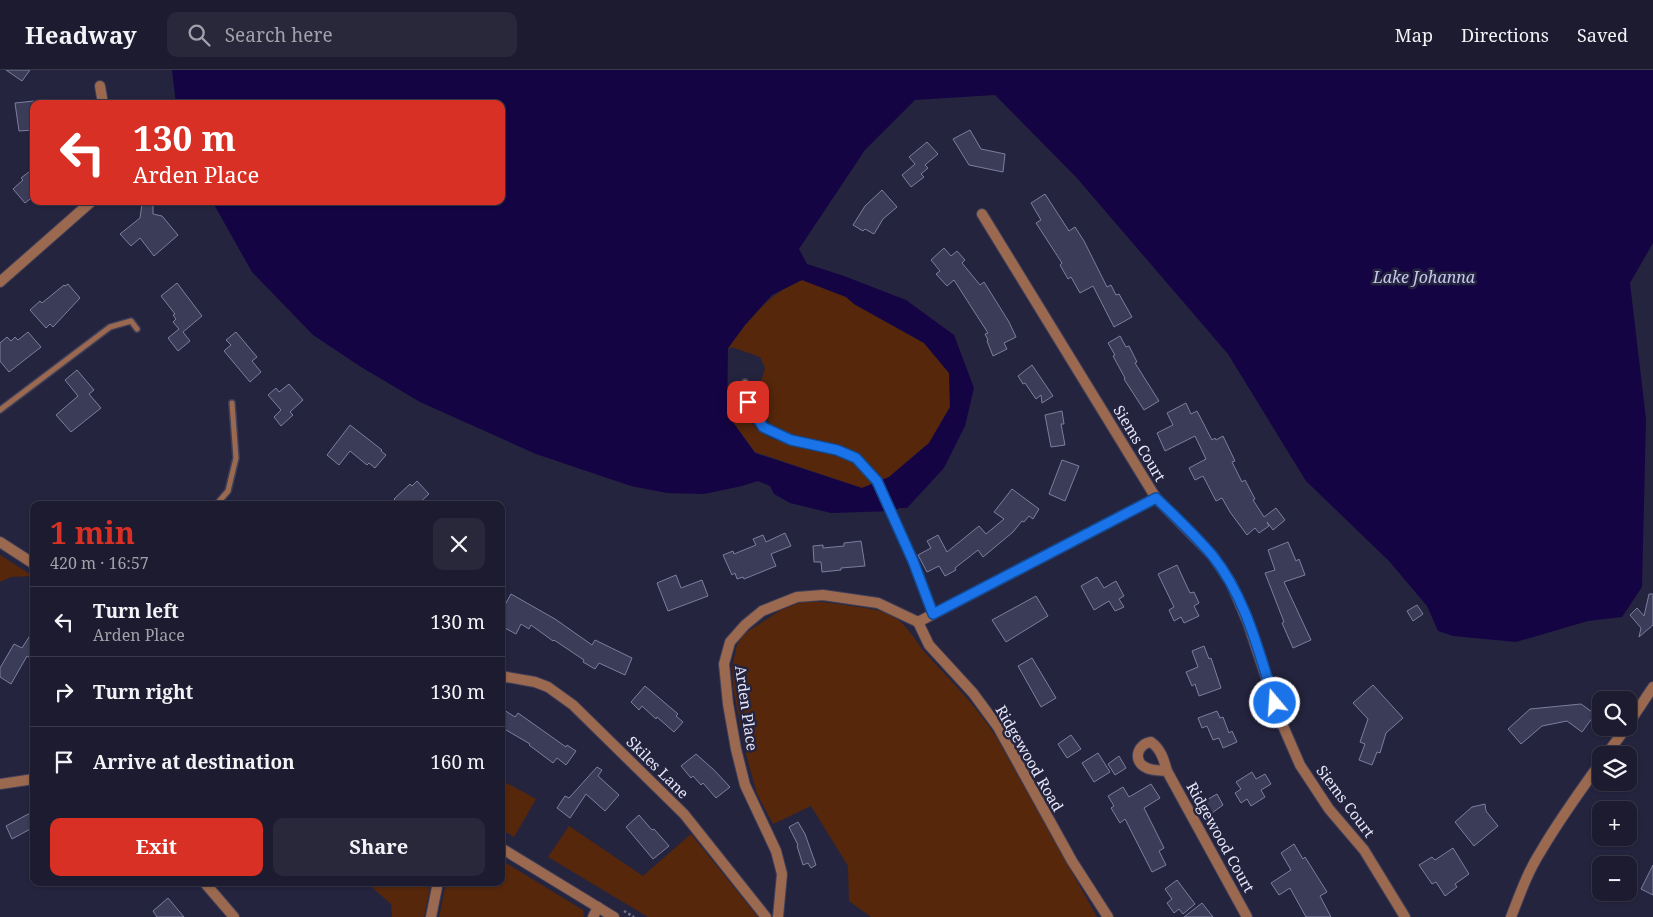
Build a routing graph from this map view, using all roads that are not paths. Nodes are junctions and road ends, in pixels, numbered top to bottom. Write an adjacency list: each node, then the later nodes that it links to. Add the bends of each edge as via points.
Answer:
1 (100, 86): 2 (street)
2 (102, 100)
3 (87, 205): 5 (street)
4 (982, 214): 10 (street, Siems Court)
5 (0, 282)
6 (137, 329): 9 (lane, via 131,321 110,327)
7 (746, 382): 14 (lane, via 748,402 763,427 791,440 837,450 856,458 877,481)
8 (232, 402): 11 (lane, via 236,458 228,491)
9 (0, 410)
10 (1156, 498): 14 (street); 35 (street, Siems Court, via 1213,556 1230,584 1248,623 1280,719 1300,765 1329,809 1364,850)
11 (219, 501)
12 (0, 542): 13 (street)
13 (30, 561)
14 (933, 614): 15 (street)
15 (918, 622): 32 (street, Arden Place, via 878,603 824,594 797,597 762,611 730,642 724,664 733,731 745,784 776,851 782,874); 33 (street, Ridgewood Road, via 928,646 973,693 998,727 1072,861)
16 (505, 677): 31 (street, Skiles Lane, via 548,687 574,705 684,814)
17 (1653, 687): 18 (street)
18 (1637, 711)
19 (1167, 771): 34 (street, Ridgewood Court)
20 (1592, 775): 36 (street, via 1540,852)
21 (30, 780): 22 (street)
22 (0, 784)
23 (505, 850): 26 (street)
24 (207, 886): 27 (street)
25 (437, 886): 28 (street)
26 (598, 907): 29 (street); 30 (street)
27 (234, 917)
28 (431, 917)
29 (593, 917)
30 (614, 917)
31 (766, 917)
32 (778, 917)
33 (1108, 917)
34 (1247, 917)
35 (1405, 917)
36 (1511, 917)

